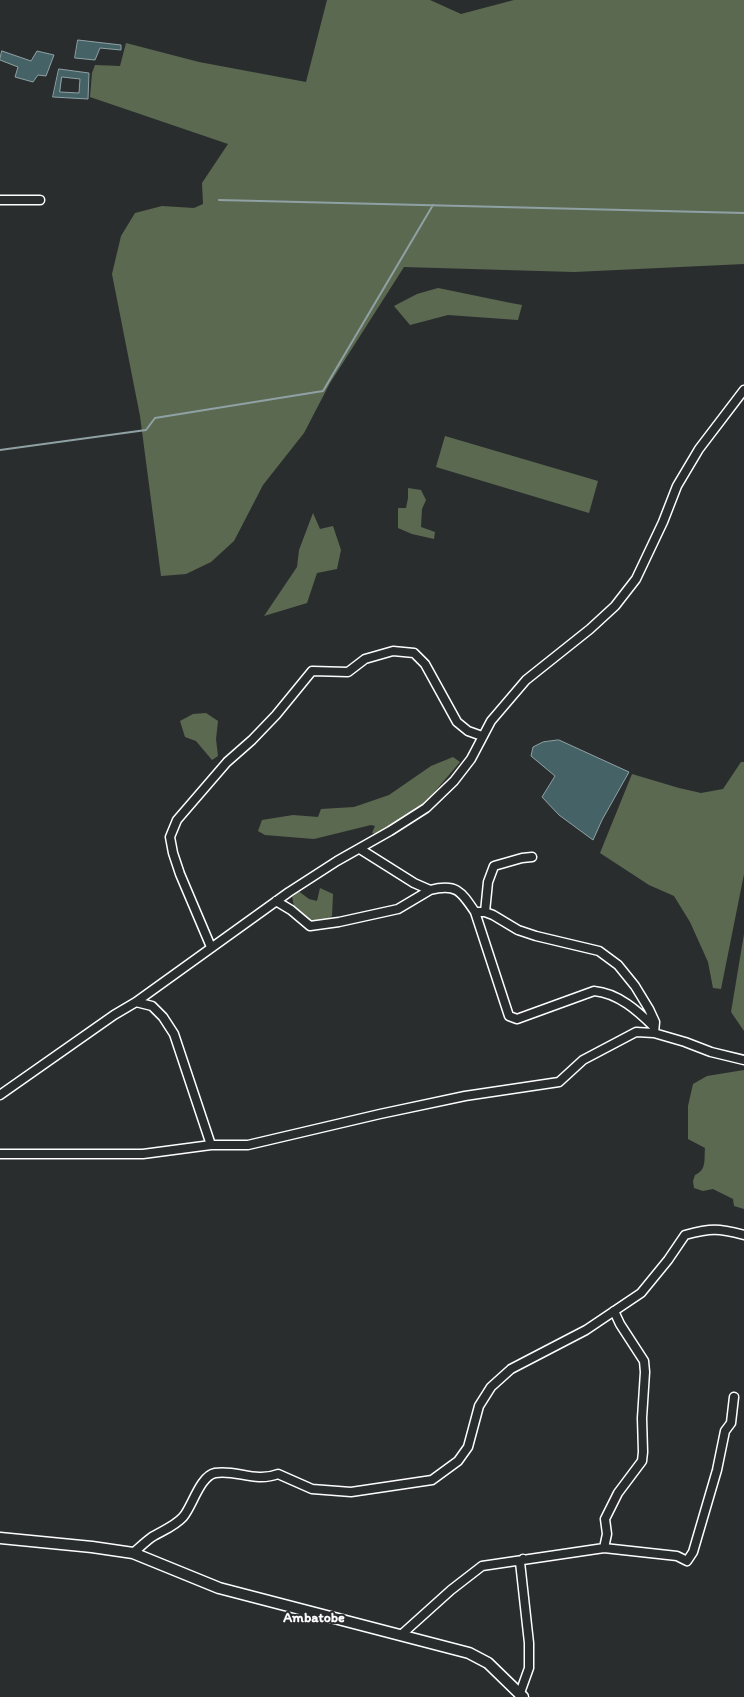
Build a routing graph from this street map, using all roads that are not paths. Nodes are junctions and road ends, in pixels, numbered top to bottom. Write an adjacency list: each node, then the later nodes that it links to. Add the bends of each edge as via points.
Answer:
1 (0, 200): 2 (street)
2 (40, 200)
3 (744, 390): 4 (street, via 699,449 677,486 636,579 615,606 590,629 526,680)
4 (482, 736): 5 (street, via 471,759 454,781 426,808); 11 (street, via 468,731 458,722 426,664 414,653 393,651 366,659 348,672 312,671 276,715 202,790 177,820 170,837 180,874)
5 (360, 849): 7 (street); 8 (street)
6 (532, 857): 10 (street, via 494,866 488,882)
7 (430, 890): 8 (street, via 398,909 310,926); 9 (street, via 452,887 463,895)
8 (276, 901): 11 (street)
9 (475, 912): 10 (street); 13 (street, via 508,1016 517,1019 594,991 606,992 636,1010)
10 (485, 912): 13 (street, via 518,930 599,951 618,965 635,986 655,1022)
11 (211, 947): 12 (street)
12 (136, 1002): 15 (street); 16 (street, via 152,1006 174,1034)
13 (654, 1030): 14 (street, via 711,1052); 16 (street, via 636,1032 583,1060 559,1082 465,1096 248,1145)
14 (744, 1060)
15 (0, 1095)
16 (211, 1145): 17 (street, via 143,1154)
17 (0, 1154)
18 (744, 1235): 19 (street, via 720,1229 701,1230 685,1235 641,1293)
19 (614, 1311): 22 (street, via 644,1361 643,1452 642,1461 618,1493 605,1519 607,1534); 23 (street, via 586,1330 511,1370 491,1387 480,1406 468,1447 458,1461 432,1480 351,1492 312,1489 278,1474 251,1478 213,1473 206,1479 183,1517)
20 (734, 1397): 22 (street, via 731,1423 725,1431 717,1470 691,1557 687,1561 677,1556)
21 (0, 1538): 23 (street)
22 (604, 1548): 24 (street)
23 (133, 1553): 25 (street, via 219,1588)
24 (523, 1560): 25 (street, via 482,1566); 26 (street, via 520,1562 529,1643 529,1668)
25 (401, 1635): 26 (street, via 469,1653 488,1663)
26 (522, 1695)

